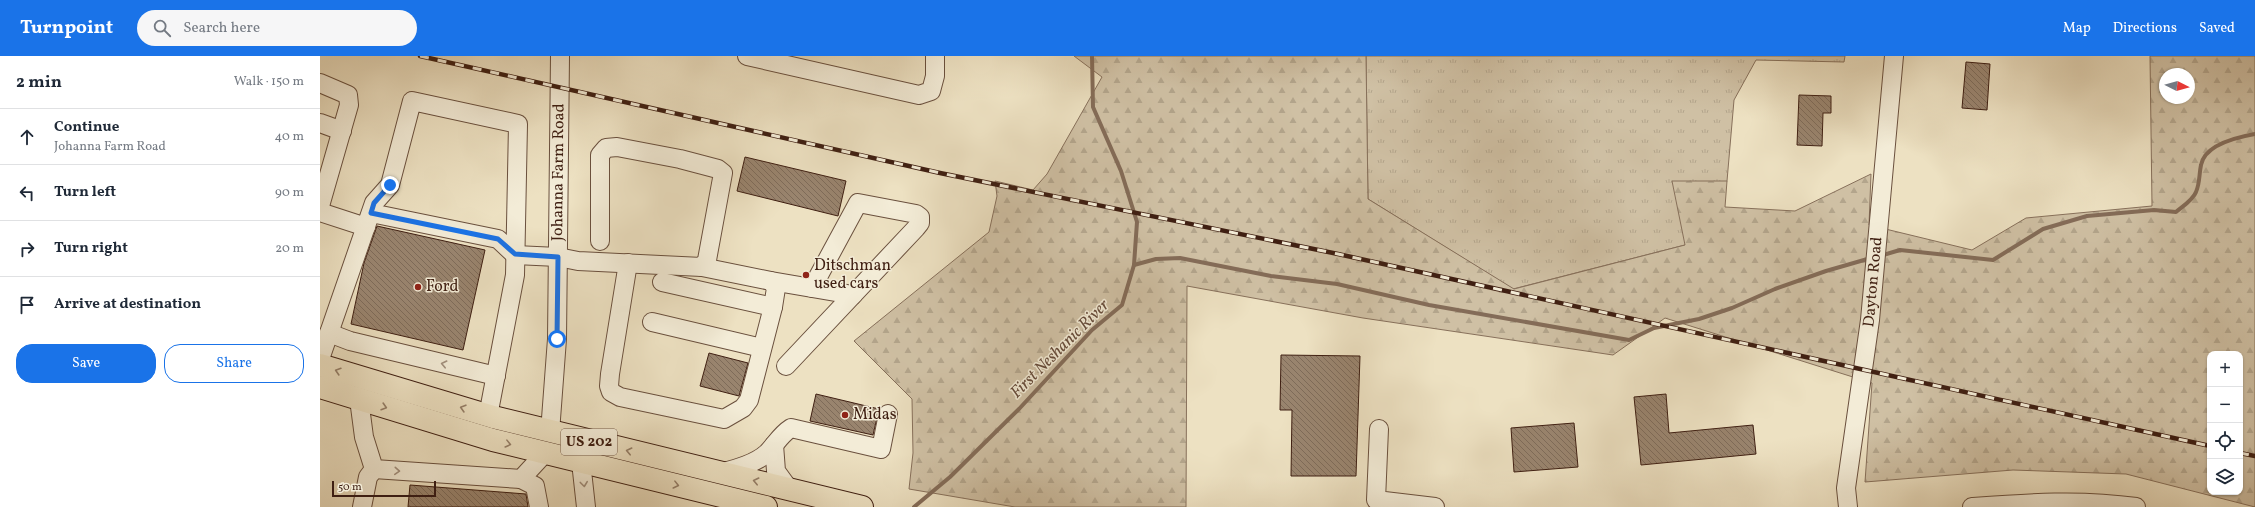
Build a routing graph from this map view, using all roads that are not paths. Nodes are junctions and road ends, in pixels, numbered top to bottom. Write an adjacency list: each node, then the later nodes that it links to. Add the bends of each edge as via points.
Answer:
1 (560, 56): 13 (street, Johanna Farm Road)
2 (746, 56): 3 (street, via 920,95 931,91 935,76)
3 (935, 56)
4 (1894, 56): 48 (street, Dayton Road, via 1865,363 1846,488)
5 (320, 83): 7 (street, via 348,95 349,105)
6 (320, 123): 7 (street)
7 (342, 131): 8 (street)
8 (326, 164): 9 (street)
9 (320, 206): 10 (street)
10 (369, 220): 12 (street, via 498,239); 12 (street, via 374,203 390,185 412,101 518,124); 22 (street)
11 (600, 241): 15 (street, via 600,155 606,148 617,147 680,159 718,169 723,174 707,260)
12 (515, 254): 13 (street); 27 (street, via 515,275)
13 (558, 257): 14 (street, via 578,261); 33 (street, Johanna Farm Road, via 556,368)
14 (628, 263): 15 (street); 23 (street, via 609,386 615,395 724,419 743,408 749,400)
15 (702, 267): 16 (street)
16 (771, 281): 18 (street); 20 (street, via 776,288)
17 (662, 282): 20 (street)
18 (812, 288): 19 (street); 19 (street, via 858,203 916,214 920,217 920,223 916,228)
19 (853, 295): 26 (street)
20 (773, 307): 23 (street)
21 (652, 322): 23 (street)
22 (329, 333): 24 (street); 27 (street, one-way to 22, via 350,341)
23 (762, 348)
24 (320, 359)
25 (320, 365): 31 (highway, US 202, one-way to 25)
26 (786, 366)
27 (496, 376): 31 (street)
28 (320, 387): 29 (highway, US 202)
29 (359, 399): 35 (highway, US 202, one-way to 35, via 486,438); 37 (street, via 364,437)
30 (888, 414): 34 (street, via 881,449 791,428 781,435)
31 (488, 416): 33 (highway, US 202)
32 (1379, 429): 41 (street)
33 (550, 432): 38 (highway, US 202, one-way to 33)
34 (774, 445): 38 (street, via 751,463); 40 (street, via 776,471)
35 (545, 453): 36 (highway, US 202); 39 (street)
36 (581, 462): 42 (highway, US 202, one-way to 42); 45 (street, one-way to 45)
37 (374, 469): 39 (street, one-way to 39); 43 (street, via 368,477)
38 (720, 473): 40 (highway, US 202, one-way to 38)
39 (521, 479): 44 (street, via 535,486)
40 (789, 489): 46 (highway, US 202)
41 (1375, 505): 47 (street)
42 (758, 506)
43 (362, 507)
44 (539, 507)
45 (586, 507)
46 (862, 507)
47 (1435, 507)
48 (1848, 507)
49 (1972, 507): 50 (street, via 2030,502 2074,502)
50 (2136, 507)

